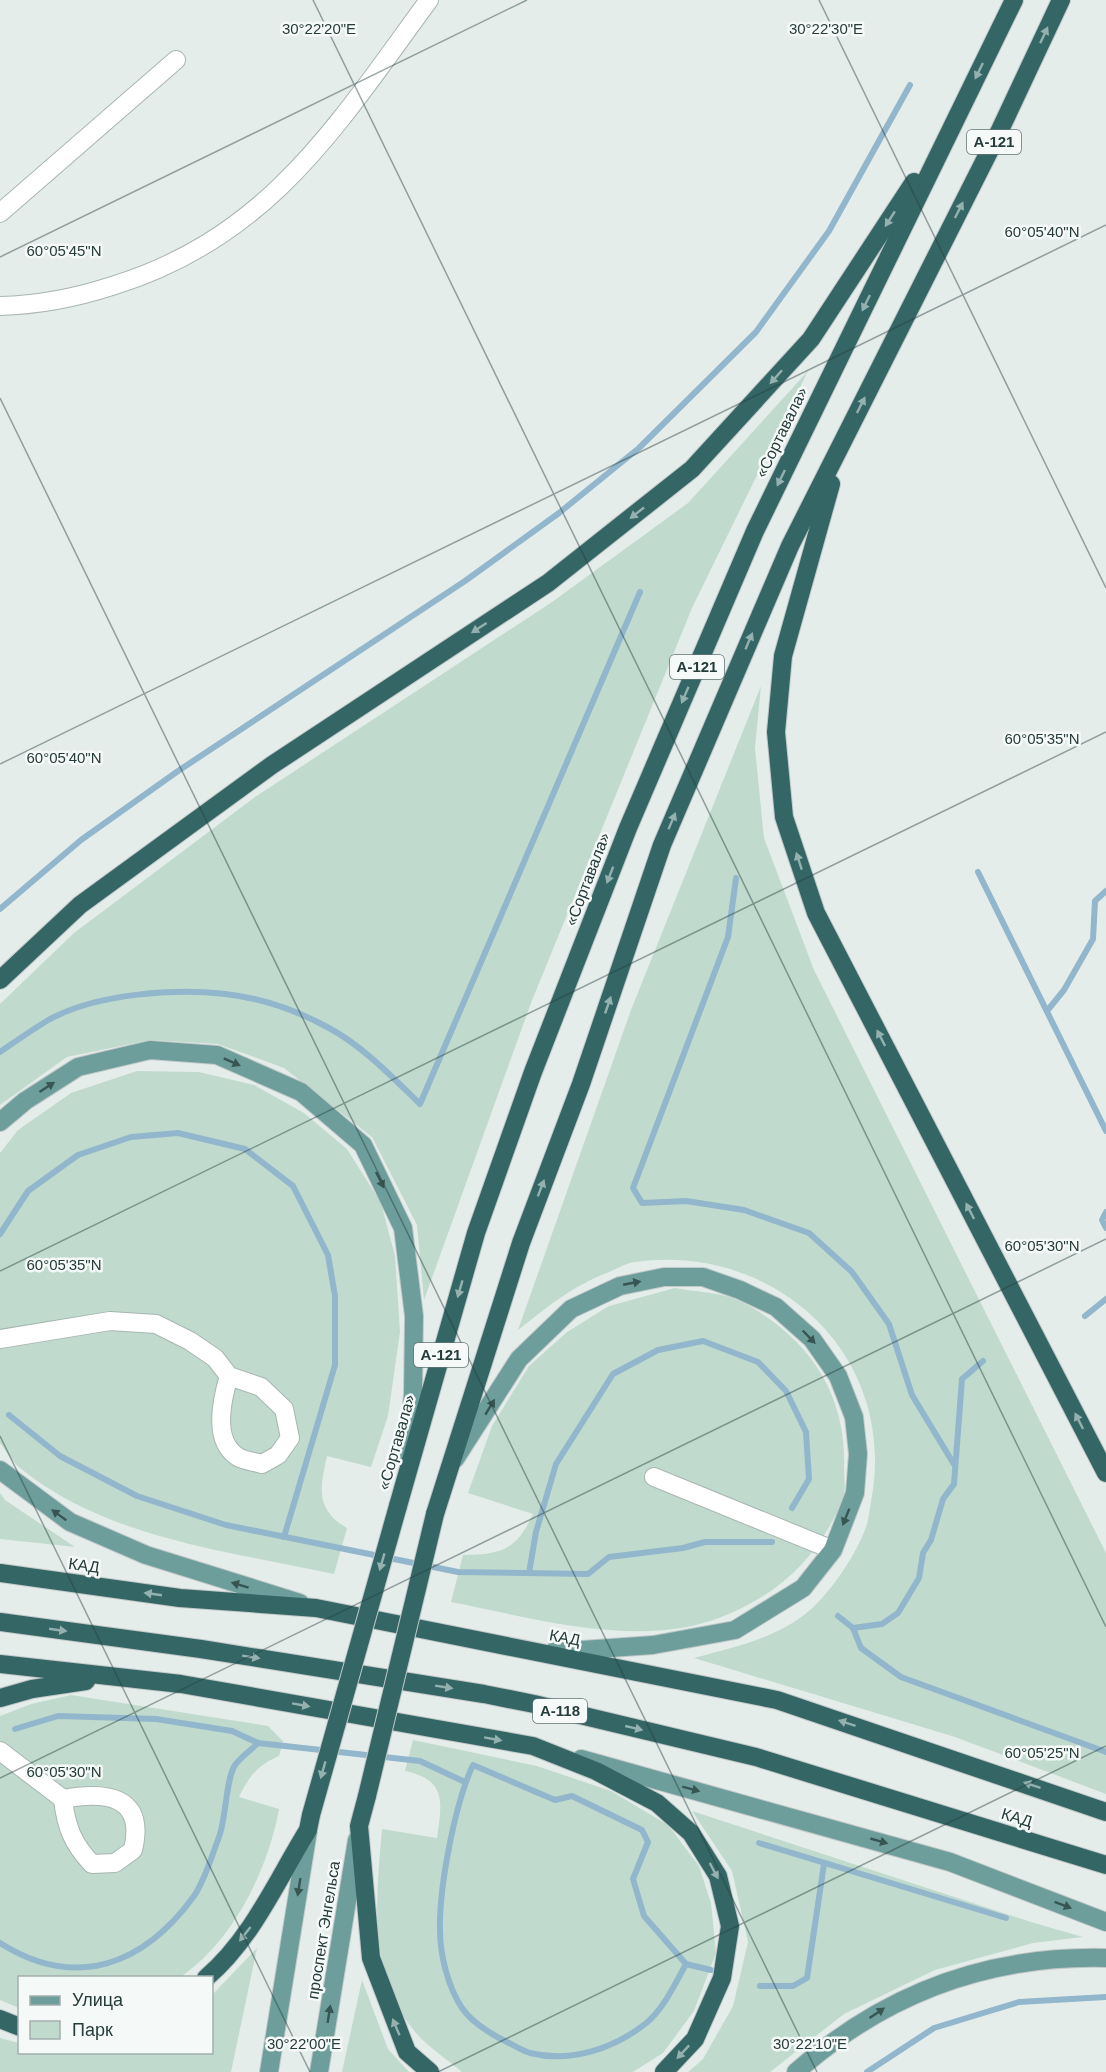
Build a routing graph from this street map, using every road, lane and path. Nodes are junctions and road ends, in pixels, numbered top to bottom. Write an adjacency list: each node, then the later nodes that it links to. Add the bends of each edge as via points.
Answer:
1 (429, 0): 7 (street, via 327,137 256,210 220,236 129,281 48,303)
2 (1014, 0): 5 (highway, «Сортавала» / А-121, one-way to 5)
3 (1061, 0): 8 (highway, А-121, one-way to 3)
4 (176, 60): 6 (street)
5 (956, 118): 9 (highway, one-way to 9, via 811,339 692,469 548,583 272,765 80,905); 17 (highway, «Сортавала» / А-121, one-way to 17, via 755,531 628,828 533,1072 476,1233)
6 (0, 213)
7 (0, 306)
8 (835, 457): 14 (highway, А-121, one-way to 8, via 520,1242 581,1084 662,845 790,546); 15 (highway, one-way to 8, via 816,913 784,817 776,732 783,656)
9 (0, 980)
10 (0, 1122): 17 (main road, one-way to 17, via 78,1066 150,1050 217,1055 300,1092 363,1145 403,1228 414,1316)
11 (0, 1339): 12 (street, via 110,1321 156,1324 215,1358)
12 (228, 1376): 12 (street, via 261,1387 284,1409 290,1438 278,1455 262,1464 238,1457 222,1431 221,1401)
13 (0, 1470): 20 (main road, one-way to 13, via 146,1556 70,1522)
14 (446, 1473): 18 (main road, one-way to 18, via 519,1359 572,1309 620,1286 664,1277 703,1277 776,1306 812,1339 838,1376 854,1417 858,1454 855,1493); 31 (highway, проспект Энгельса / А-121, bridge)
15 (1106, 1473)
16 (654, 1476): 18 (street)
17 (406, 1477): 30 (highway, «Сортавала» / А-121, one-way to 30, bridge)
18 (832, 1550): 22 (main road, via 802,1588 735,1630 653,1645)
19 (0, 1574): 20 (highway, КАД, one-way to 19, via 180,1598)
20 (316, 1608): 22 (highway, КАД)
21 (0, 1622): 32 (highway, КАД / А-118, one-way to 32, via 201,1649 534,1704 756,1757)
22 (543, 1653): 29 (highway, КАД, one-way to 22, via 777,1700)
23 (0, 1664): 24 (highway)
24 (181, 1684): 25 (highway, via 77,1681); 26 (highway, one-way to 26)
25 (0, 1698)
26 (533, 1746): 33 (main road, one-way to 33, via 950,1862); 41 (highway, one-way to 41, via 596,1771 657,1803 691,1833 718,1876 730,1926 722,1978 695,2039)
27 (0, 1751): 28 (street)
28 (63, 1799): 28 (street, via 66,1825 78,1849 92,1864 115,1863 133,1850 137,1830 131,1810 114,1799 92,1794)
29 (1106, 1812)
30 (309, 1822): 35 (highway, «Сортавала», one-way to 35, via 255,1922 222,1964); 38 (main road, проспект Энгельса, one-way to 38)
31 (359, 1826): 39 (main road, проспект Энгельса, one-way to 31); 40 (highway, one-way to 31, via 407,2052 371,1958)
32 (1106, 1865)
33 (1106, 1922)
34 (1106, 1958): 42 (main road, one-way to 34, via 883,2008 948,1980 1000,1965 1068,1957)
35 (207, 1976)
36 (0, 2019): 37 (highway)
37 (18, 2026)
38 (269, 2072)
39 (319, 2072)
40 (430, 2072)
41 (664, 2072)
42 (796, 2072)

